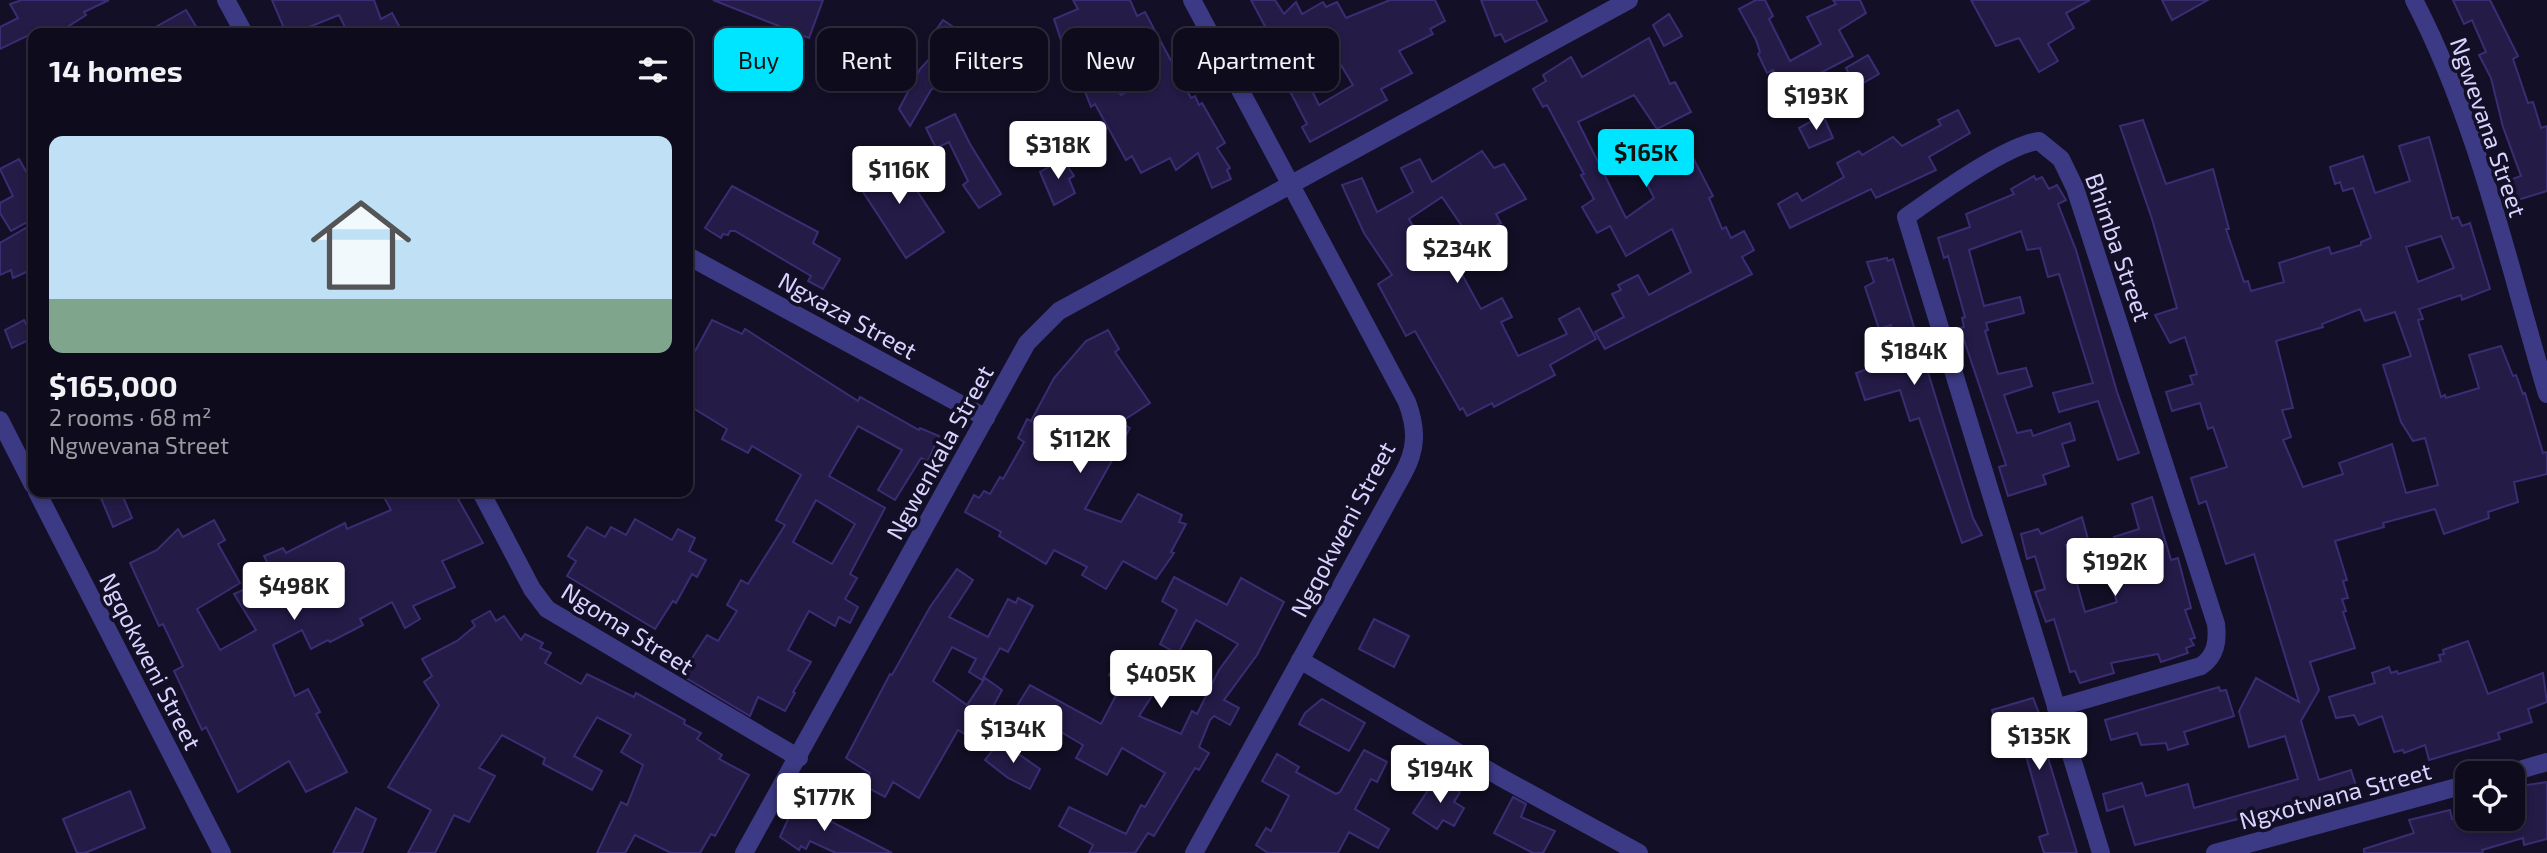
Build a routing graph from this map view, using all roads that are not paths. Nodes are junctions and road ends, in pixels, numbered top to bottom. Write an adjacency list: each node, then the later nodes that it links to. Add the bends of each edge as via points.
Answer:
1 (226, 0): 5 (street)
2 (1192, 0): 6 (street, Ngqokweni Street)
3 (1629, 0): 6 (street)
4 (2414, 0): 8 (street, Ngwevana Street, via 2459,97)
5 (241, 28)
6 (1289, 184): 9 (street, Ngwenkala Street, via 1059,311 1027,344); 14 (street, Ngqokweni Street, via 1415,422 1412,458)
7 (693, 259): 9 (street, Ngxaza Street)
8 (2547, 394)
9 (986, 418): 16 (street, Ngwenkala Street)
10 (0, 420): 11 (street)
11 (28, 475)
12 (40, 497): 20 (street, Ngqokweni Street)
13 (484, 497): 16 (street, Ngoma Street, via 547,609)
14 (1300, 660): 22 (street, Ngqokweni Street); 23 (street)
15 (2056, 708): 15 (street, Bhimba Street, via 1906,217 1995,160 2039,141 2061,159 2075,188 2218,637 2201,666); 24 (street, Bhimba Street)
16 (799, 758): 21 (street, Ngwenkala Street)
17 (2547, 762): 18 (street)
18 (2525, 768)
19 (2455, 788): 25 (street, Ngxotwana Street)
20 (222, 853)
21 (744, 853)
22 (1194, 853)
23 (1639, 853)
24 (2101, 853)
25 (2215, 853)

